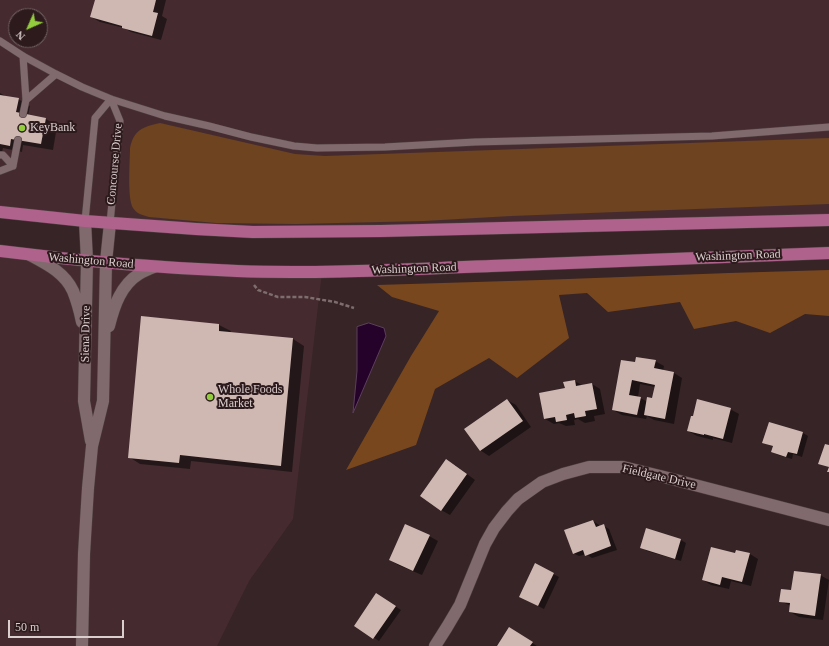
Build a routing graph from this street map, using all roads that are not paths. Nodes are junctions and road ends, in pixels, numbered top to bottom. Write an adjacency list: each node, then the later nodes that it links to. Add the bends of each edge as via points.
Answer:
1 (0, 41): 2 (lane)
2 (23, 56): 3 (lane); 5 (lane)
3 (56, 74): 4 (lane); 5 (lane)
4 (111, 99): 7 (lane, via 165,116 251,137 317,148 385,148 564,139 712,136); 15 (lane, Concourse Drive, via 95,118); 16 (lane, Concourse Drive, via 120,121)
5 (26, 100): 6 (lane)
6 (23, 114)
7 (829, 127)
8 (18, 140): 11 (lane)
9 (0, 155): 11 (lane)
10 (0, 163): 11 (lane)
11 (13, 166): 12 (lane)
12 (0, 170)
13 (0, 212): 15 (main road)
14 (829, 220): 16 (main road, via 314,232 253,232)
15 (85, 221): 16 (main road); 20 (street, Siena Drive)
16 (110, 223): 21 (street, Concourse Drive)
17 (0, 251): 19 (main road, Washington Road)
18 (829, 253): 22 (main road, Washington Road, via 322,272)
19 (30, 255): 20 (main road, Washington Road); 23 (street, via 51,266 67,281 73,290)
20 (88, 261): 21 (main road, Washington Road); 23 (street, Siena Drive)
21 (106, 262): 22 (main road, Washington Road); 24 (street, Siena Drive)
22 (154, 267): 24 (street, via 135,277 122,291 114,307)
23 (86, 334): 25 (street, Siena Drive, via 84,401)
24 (104, 342): 25 (street, Siena Drive, via 103,401)
25 (92, 446): 27 (street, Siena Drive, via 84,554)
26 (829, 520): 28 (street, Fieldgate Drive, via 623,467 589,467 563,474 542,482 518,499 494,528 460,605)
27 (82, 646)
28 (435, 646)

